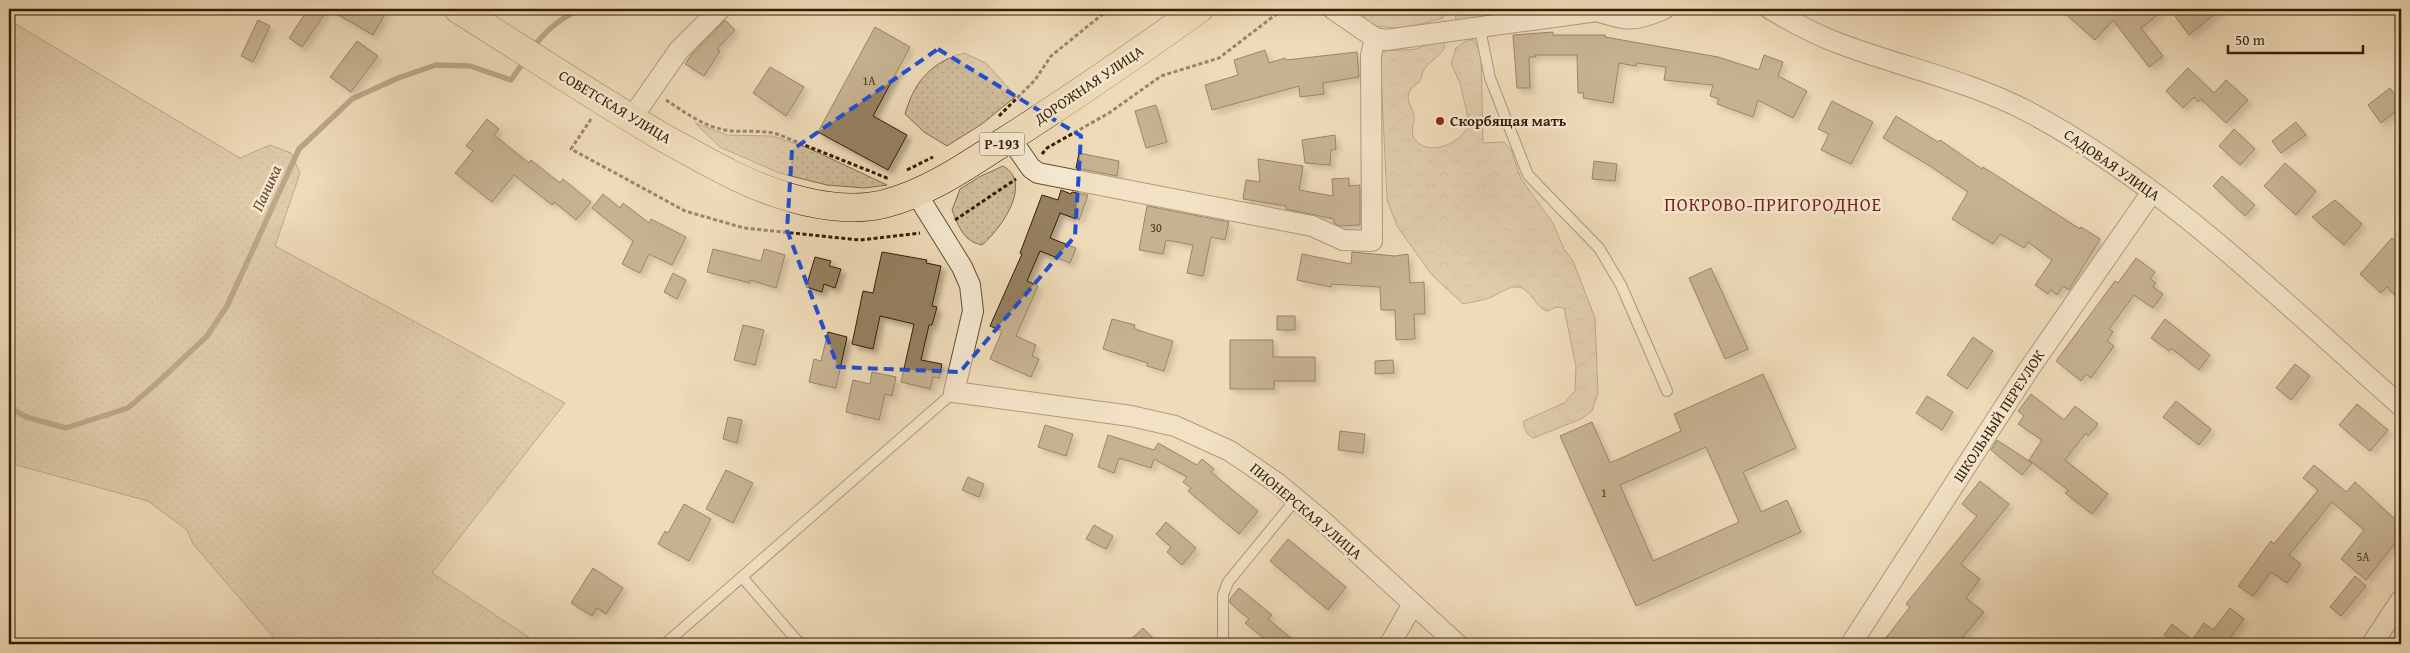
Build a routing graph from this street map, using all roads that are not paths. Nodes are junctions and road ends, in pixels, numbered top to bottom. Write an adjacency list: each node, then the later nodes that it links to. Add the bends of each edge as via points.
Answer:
1 (458, 9): 9 (main road, СОВЕТСКАЯ УЛИЦА / Р-193)
2 (720, 9): 9 (street, via 679,50)
3 (1199, 9): 10 (main road, ДОРОЖНАЯ УЛИЦА / Р-193)
4 (1333, 9): 8 (street)
5 (1664, 9): 7 (street, via 1624,20 1597,12)
6 (1770, 9): 12 (street, САДОВАЯ УЛИЦА, via 1836,43 1971,86 2025,110 2078,139)
7 (1480, 29): 8 (street, via 1386,40); 14 (lane, via 1490,78 1528,175 1599,248 1621,285)
8 (1375, 38): 10 (street, via 1371,56 1372,241 1343,240 1312,226 1038,173)
9 (631, 118): 13 (main road, СОВЕТСКАЯ УЛИЦА / Р-193, via 706,161)
10 (1002, 130): 11 (main road, ДОРОЖНАЯ УЛИЦА / Р-193, via 948,177)
11 (906, 180): 13 (main road, ДОРОЖНАЯ УЛИЦА / Р-193, via 885,204 851,208); 15 (street, via 962,267 970,285 973,311)
12 (2152, 192): 16 (street, САДОВАЯ УЛИЦА, via 2216,242); 26 (street, ШКОЛЬНЫЙ ПЕРЕУЛОК, via 2029,369)
13 (779, 194)
14 (1667, 391)
15 (954, 392): 17 (street, ПИОНЕРСКАЯ УЛИЦА, via 1131,416 1174,426 1230,451); 18 (lane)
16 (2401, 406)
17 (1296, 499): 20 (street, ПИОНЕРСКАЯ УЛИЦА); 23 (lane, via 1228,582 1223,595)
18 (742, 577): 21 (lane); 22 (lane)
19 (2401, 600): 27 (street)
20 (1413, 604): 24 (street); 25 (street, ПИОНЕРСКАЯ УЛИЦА)
21 (665, 644)
22 (800, 644)
23 (1223, 644)
24 (1390, 644)
25 (1457, 644)
26 (1851, 644)
27 (2372, 644)

